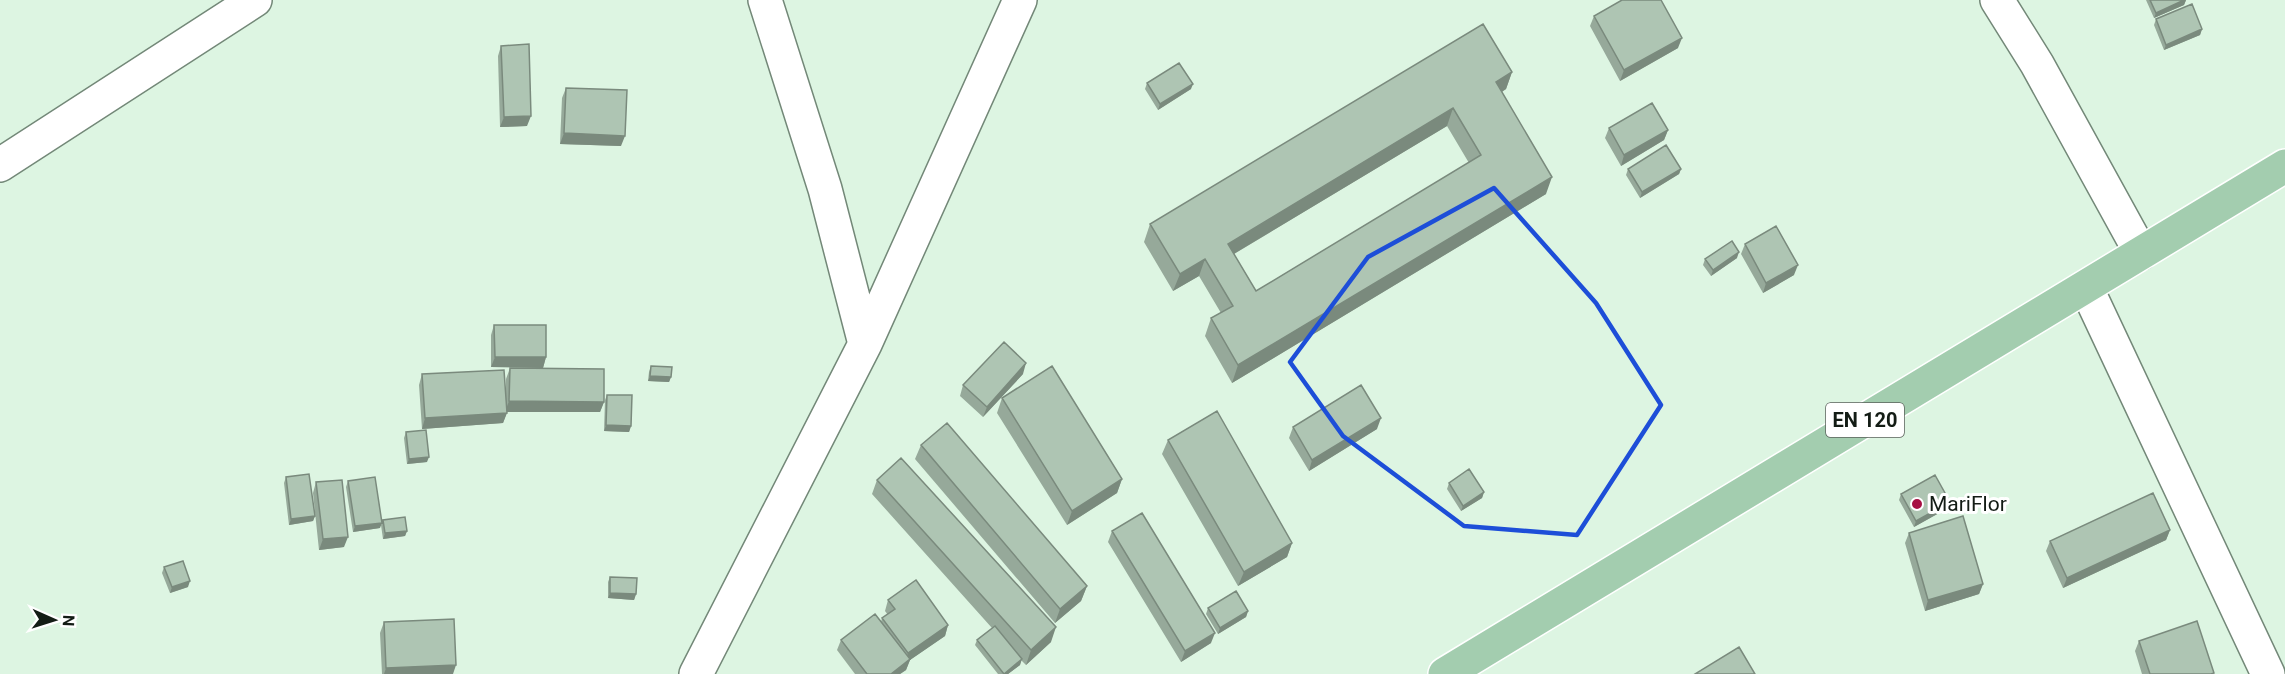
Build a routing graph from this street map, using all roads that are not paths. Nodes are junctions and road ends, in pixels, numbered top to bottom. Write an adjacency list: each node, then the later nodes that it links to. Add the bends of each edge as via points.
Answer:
1 (255, 0): 5 (street)
2 (765, 0): 9 (street, via 825,189)
3 (1020, 0): 9 (street)
4 (1997, 0): 7 (street, via 2037,64)
5 (0, 165)
6 (2285, 166): 7 (main road, EN 120)
7 (2141, 253): 8 (main road, EN 120)
8 (2086, 287): 11 (main road, EN 120); 12 (street)
9 (865, 344): 10 (street)
10 (696, 674)
11 (1445, 674)
12 (2268, 674)

